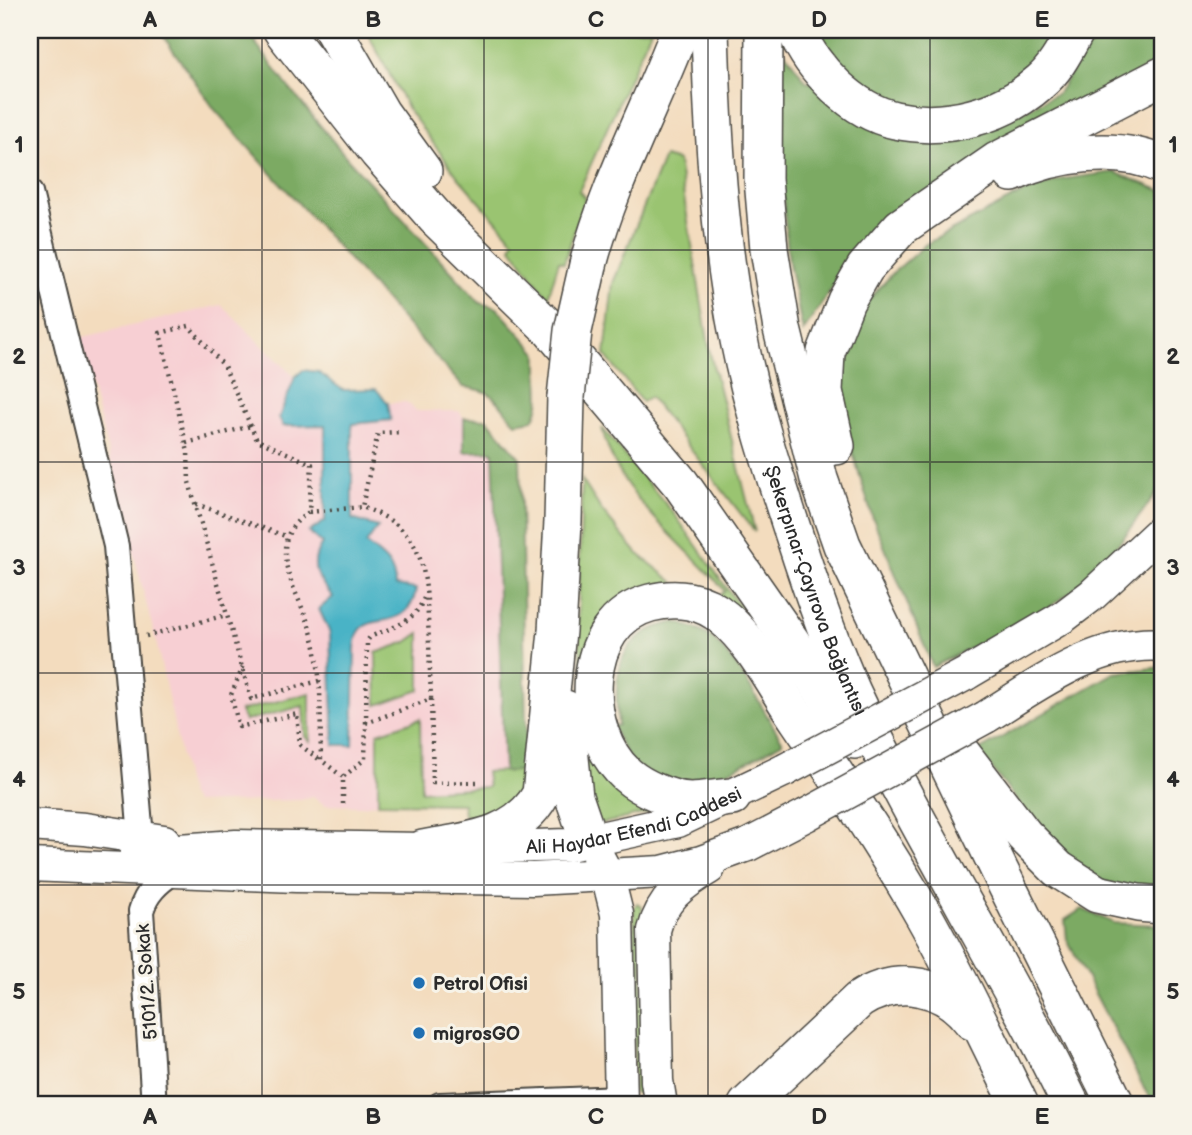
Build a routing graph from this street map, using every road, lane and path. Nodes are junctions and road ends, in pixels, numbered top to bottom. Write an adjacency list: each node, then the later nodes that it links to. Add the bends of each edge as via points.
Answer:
1 (282, 30): 12 (highway, via 436,218)
2 (333, 30): 12 (highway, via 381,113 445,202)
3 (680, 30): 23 (highway, bridge, via 599,220 573,331)
4 (710, 30): 49 (highway, Şekerpınar-Çayırova Bağlantısı, via 727,258 739,340 766,451 815,602 851,690)
5 (764, 30): 28 (highway, Şekerpınar-Çayırova Bağlantısı, via 763,179 782,329 819,479 842,545)
6 (796, 30): 7 (highway, via 833,84 865,108 894,120 926,124 958,122 1012,103 1041,82)
7 (1076, 30)
8 (1162, 76): 11 (highway, via 997,161)
9 (1162, 165): 11 (highway, via 1111,152 1068,155 1029,165)
10 (30, 193): 37 (street, via 116,546)
11 (901, 227): 28 (highway, via 864,268 846,301 826,352 824,391 870,569)
12 (552, 331): 49 (highway, via 681,484 790,640)
13 (251, 426): 15 (path); 15 (path, via 224,366 189,326 160,332); 18 (path, via 257,440 312,464)
14 (402, 432): 17 (path, via 378,433)
15 (186, 443): 16 (path)
16 (195, 504): 20 (path); 22 (path)
17 (362, 507): 18 (path); 21 (path, via 384,516 413,542)
18 (309, 512): 20 (path, via 294,524)
19 (1162, 530): 34 (main road, Ali Haydar Efendi Caddesi, bridge, via 1063,617 966,674)
20 (288, 537): 27 (path, via 287,571 311,632)
21 (426, 586): 29 (path); 30 (path, via 414,615 367,641)
22 (227, 615): 24 (path); 26 (path)
23 (557, 631): 41 (highway, via 541,794 533,809 495,834); 42 (highway, via 574,797)
24 (154, 635)
25 (1162, 645): 38 (main road, Ali Haydar Efendi Caddesi, bridge, via 1139,644 1067,667 986,718)
26 (243, 667): 27 (path, via 251,699); 31 (path, via 231,695 239,727 297,714 300,745)
27 (319, 681): 31 (path)
28 (908, 684): 47 (highway, via 1024,835 1058,869 1097,894); 58 (highway, Şekerpınar-Çayırova Bağlantısı)
29 (431, 699): 30 (path); 33 (path, via 433,783)
30 (366, 723): 32 (path, via 365,759)
31 (321, 760): 32 (path)
32 (343, 777): 35 (path)
33 (480, 782)
34 (732, 797): 42 (main road, Ali Haydar Efendi Caddesi); 56 (highway, via 688,801 656,792 627,775 606,750 593,702 593,673 601,646 615,626 648,603 670,599 696,602 723,617 748,643 872,828 917,904)
35 (343, 804)
36 (30, 825): 37 (main road)
37 (141, 837): 39 (main road)
38 (748, 845): 42 (main road, Ali Haydar Efendi Caddesi, via 662,872); 48 (main road, via 680,886 662,909)
39 (204, 847): 40 (main road, Ali Haydar Efendi Caddesi, via 105,853); 41 (main road, Ali Haydar Efendi Caddesi)
40 (30, 849)
41 (423, 849): 42 (main road, Ali Haydar Efendi Caddesi)
42 (596, 858): 45 (main road, Ali Haydar Efendi Caddesi); 48 (main road, via 641,896); 50 (main road, via 617,914)
43 (30, 865): 44 (main road, Ali Haydar Efendi Caddesi)
44 (161, 871): 45 (main road, Ali Haydar Efendi Caddesi); 46 (main road); 52 (street, 5101/2. Sokak, via 141,911)
45 (533, 879): 50 (main road, via 589,888 603,900)
46 (30, 881)
47 (1162, 905)
48 (654, 930): 54 (main road, via 656,1068)
49 (982, 937): 57 (highway, Şekerpınar-Çayırova Bağlantısı)
50 (619, 940): 51 (main road)
51 (621, 1101): 53 (street)
52 (154, 1105)
53 (440, 1105)
54 (661, 1105)
55 (747, 1105): 56 (highway, via 859,1000 873,991 906,985 936,991 965,1011)
56 (1020, 1105)
57 (1071, 1105)
58 (1116, 1105)

